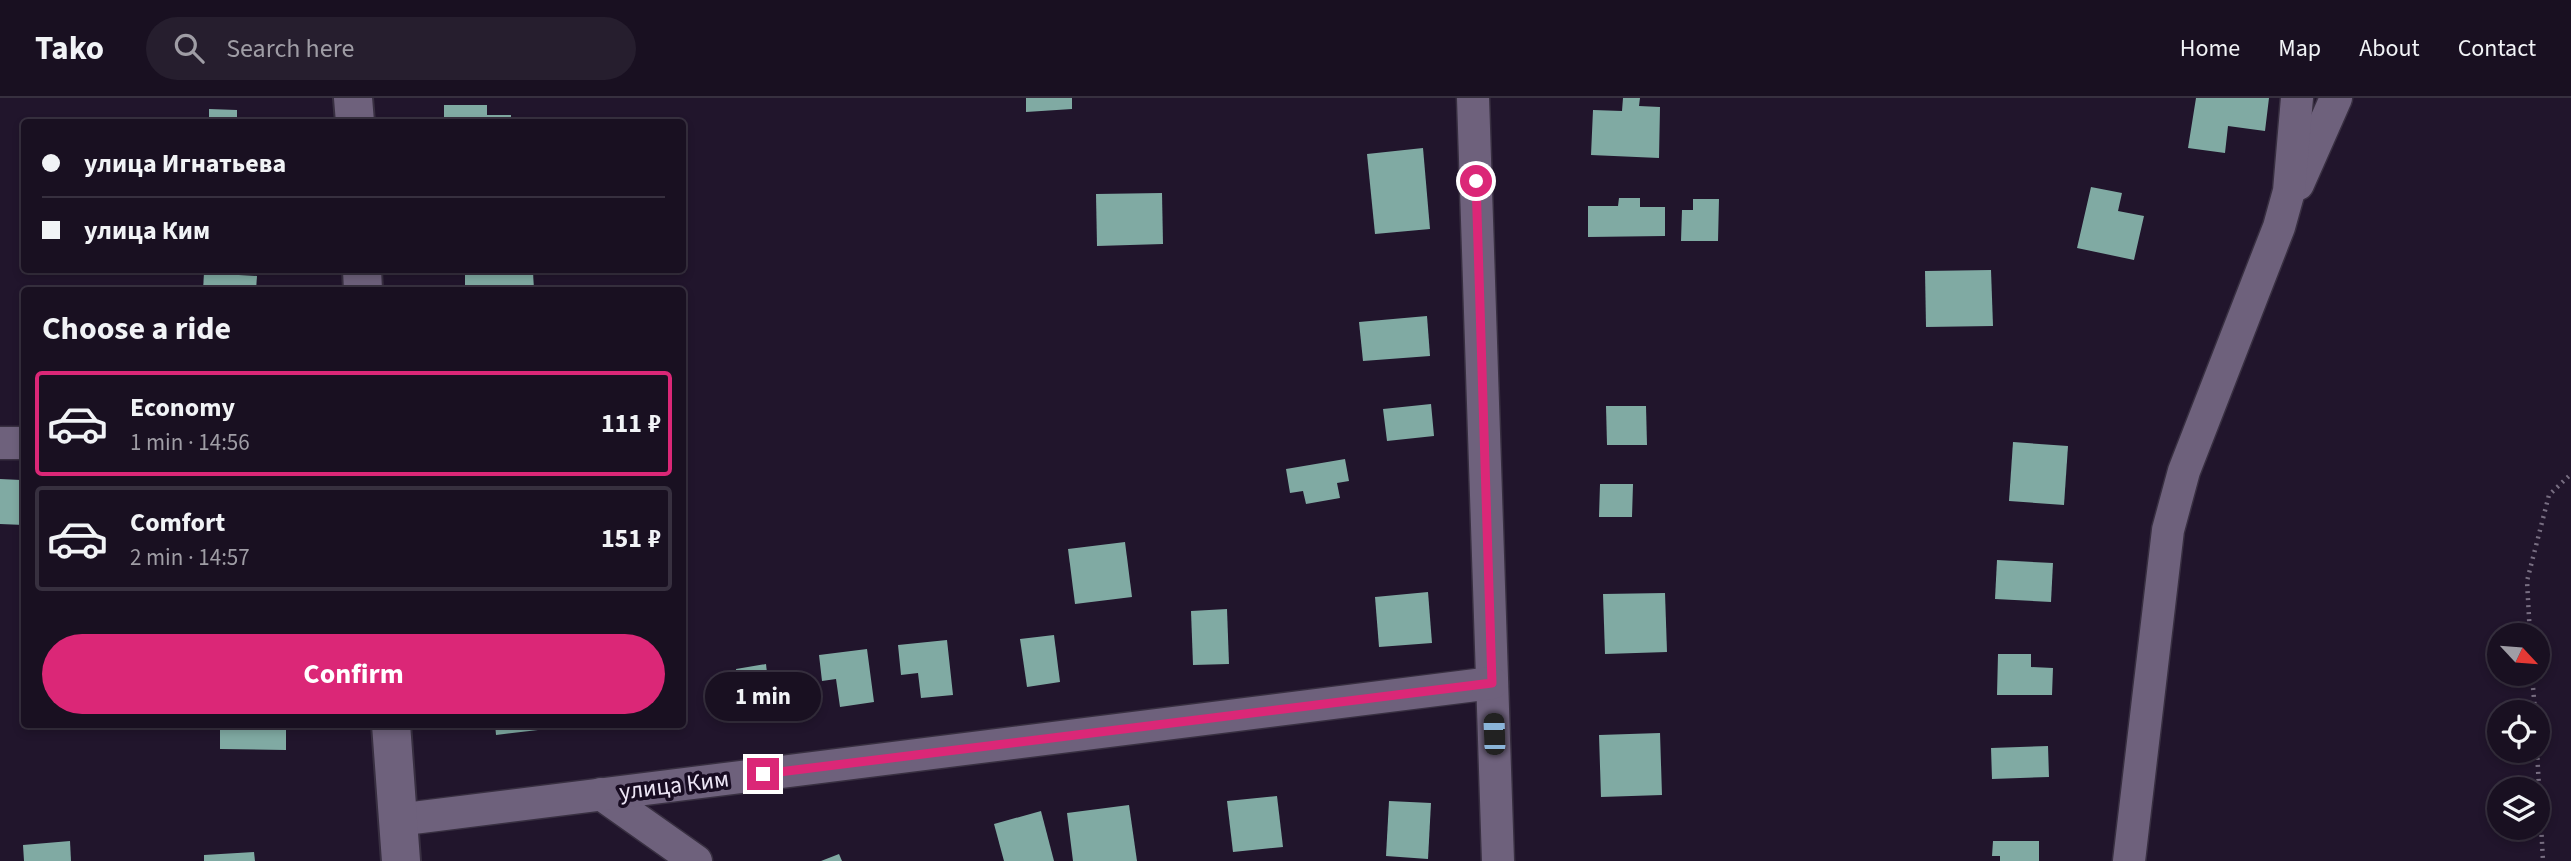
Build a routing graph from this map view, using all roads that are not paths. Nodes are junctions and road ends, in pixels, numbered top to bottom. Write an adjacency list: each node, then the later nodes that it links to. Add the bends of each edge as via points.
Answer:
1 (353, 98): 5 (street)
2 (1473, 98): 9 (street)
3 (2297, 98): 6 (street, via 2289,191)
4 (2336, 98): 6 (street)
5 (355, 119)
6 (2279, 227): 16 (street, via 2184,471 2168,530)
7 (0, 443): 8 (street)
8 (21, 443)
9 (1492, 683): 11 (street, улица Ким); 15 (street)
10 (391, 728): 12 (street)
11 (601, 794): 12 (street, улица Ким); 14 (street)
12 (397, 820): 13 (street)
13 (401, 861)
14 (696, 861)
15 (1498, 861)
16 (2129, 861)

